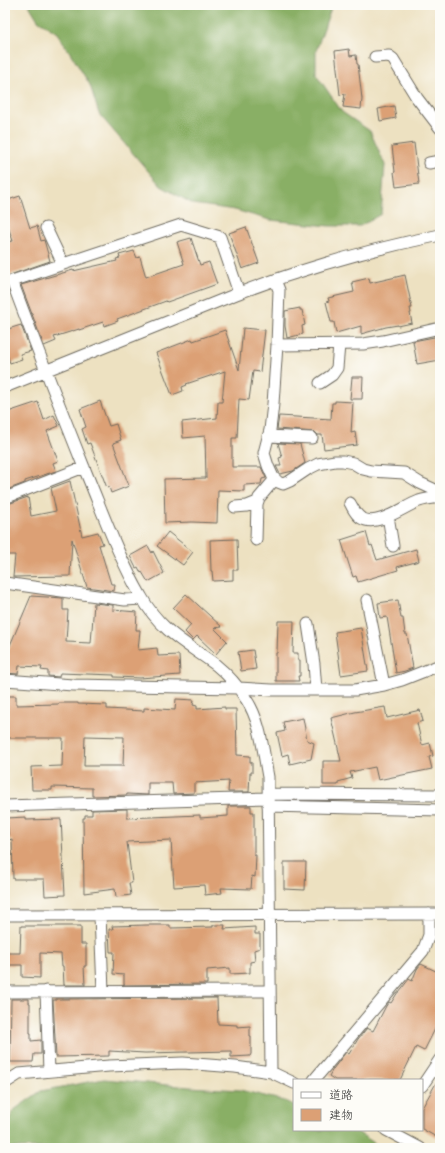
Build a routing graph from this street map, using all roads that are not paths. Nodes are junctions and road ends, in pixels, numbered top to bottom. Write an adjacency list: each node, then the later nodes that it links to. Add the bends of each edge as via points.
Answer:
1 (375, 57): 2 (street, via 389,56 393,59 417,98)
2 (440, 128)
3 (46, 228): 5 (street)
4 (440, 235): 6 (street, via 321,264)
5 (63, 264): 7 (street, via 181,226 220,237); 11 (street, via 12,281)
6 (275, 280): 7 (street); 9 (street, via 279,290)
7 (239, 293): 11 (street)
8 (440, 328): 10 (street, via 383,341)
9 (277, 345): 10 (street); 14 (street)
10 (339, 345): 12 (street, via 337,368)
11 (46, 371): 13 (street); 16 (street)
12 (320, 383)
13 (5, 387)
14 (268, 436): 15 (street); 17 (street, via 264,453)
15 (312, 438)
16 (84, 467): 19 (street); 27 (street, via 129,575)
17 (275, 479): 18 (street, via 283,484 318,464 343,461 367,470 404,473 433,489); 20 (street)
18 (440, 496): 23 (street, via 418,502)
19 (5, 498)
20 (257, 502): 22 (street); 24 (street)
21 (350, 503): 23 (street, via 357,515 362,518 374,520)
22 (234, 507)
23 (388, 516): 25 (street)
24 (256, 540)
25 (392, 546)
26 (5, 583): 27 (street, via 125,600)
27 (142, 599): 33 (street, via 167,629 216,666)
28 (367, 600): 32 (street)
29 (308, 624): 34 (street)
30 (440, 665): 32 (street)
31 (5, 680): 33 (street, via 74,685)
32 (384, 685): 34 (street, via 355,690)
33 (238, 688): 34 (street); 36 (street, via 253,713 258,729 268,777)
34 (316, 690)
35 (440, 794): 36 (street)
36 (268, 799): 37 (street); 38 (street); 39 (street)
37 (5, 806)
38 (440, 810)
39 (269, 914): 40 (street); 43 (street); 46 (street)
40 (428, 914): 41 (street); 51 (street, via 429,935 423,951)
41 (440, 914)
42 (5, 915): 43 (street)
43 (100, 915): 45 (street)
44 (46, 991): 45 (street); 47 (street); 49 (street)
45 (104, 991): 46 (street)
46 (270, 991): 50 (street)
47 (5, 992)
48 (440, 1059): 54 (street)
49 (49, 1071): 50 (street, via 183,1063); 52 (street, via 19,1074)
50 (271, 1072): 53 (street)
51 (315, 1079)
52 (5, 1082)
53 (293, 1083)
54 (423, 1084)
55 (390, 1131): 56 (street)
56 (420, 1148)

